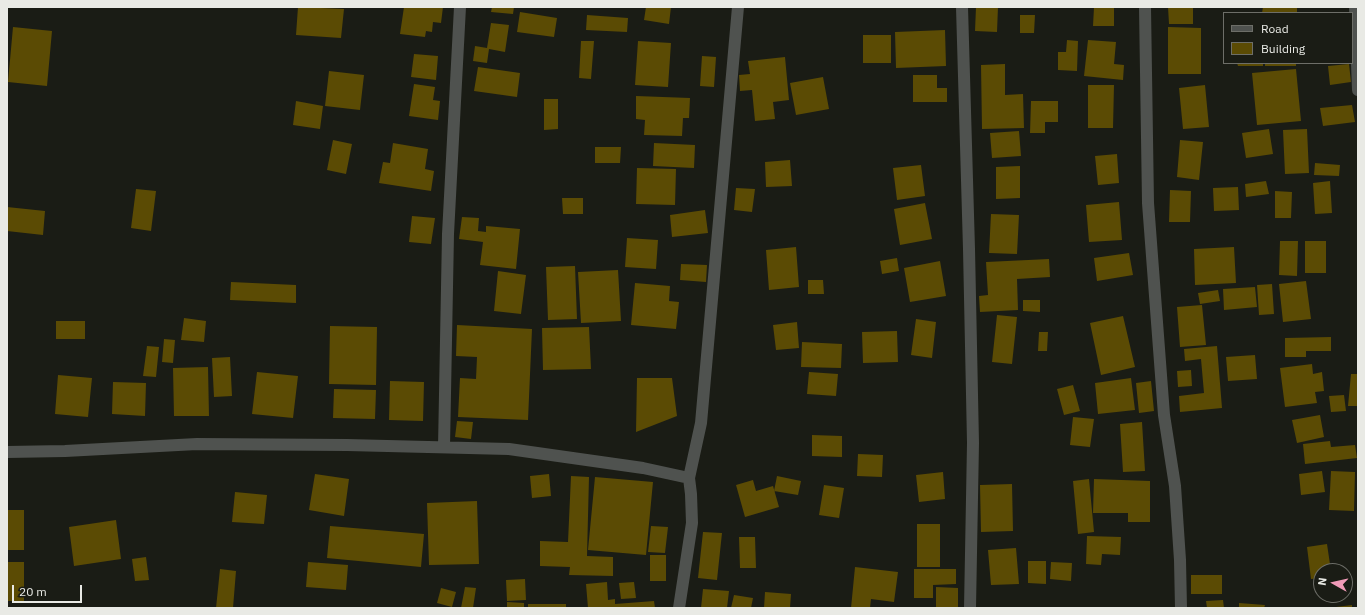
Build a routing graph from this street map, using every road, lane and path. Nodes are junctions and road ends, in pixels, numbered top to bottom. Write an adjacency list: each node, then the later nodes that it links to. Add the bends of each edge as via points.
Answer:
1 (460, 7): 7 (street, via 448,234)
2 (738, 7): 9 (street, via 700,423)
3 (962, 7): 11 (street, via 973,436)
4 (1145, 7): 12 (street, via 1148,203 1164,415 1175,486)
5 (1355, 7): 6 (street)
6 (1358, 90)
7 (444, 447): 8 (street, via 197,444); 9 (street, via 509,449 643,468)
8 (7, 452)
9 (689, 478): 10 (street, via 692,523)
10 (679, 608)
11 (970, 608)
12 (1181, 608)

